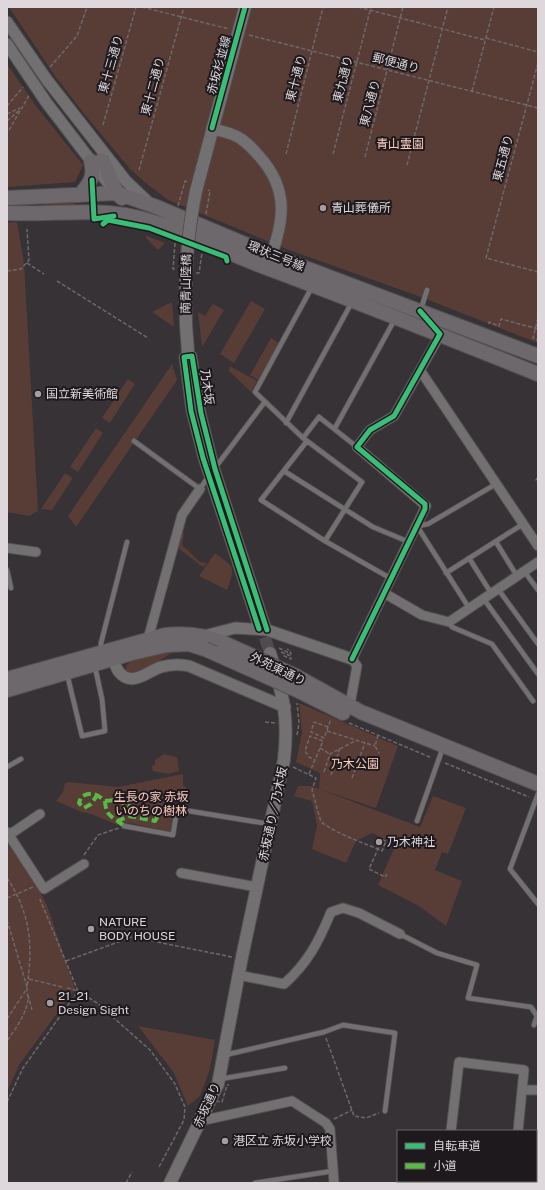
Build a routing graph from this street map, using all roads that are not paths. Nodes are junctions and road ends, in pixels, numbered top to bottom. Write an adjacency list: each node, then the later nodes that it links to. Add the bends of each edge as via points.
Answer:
1 (244, 7): 5 (main road, 赤坂杉並線)
2 (7, 22): 4 (street)
3 (7, 44): 6 (street, via 46,102)
4 (59, 98): 6 (street); 11 (street, via 129,185)
5 (212, 128): 7 (main road, 赤坂杉並線); 17 (street, via 235,136 252,148 265,163 278,187 281,196 281,221)
6 (96, 161): 8 (main road, via 107,168); 9 (main road, via 92,180)
7 (197, 188): 25 (main road, 南青山陸橋, bridge, via 190,226 186,272)
8 (117, 193): 9 (main road, 環状三号線); 11 (main road, 環状三号線); 13 (main road, via 99,208); 16 (main road)
9 (80, 195): 10 (main road, 環状三号線)
10 (7, 198)
11 (154, 206): 17 (main road, 環状三号線)
12 (7, 213): 14 (main road, 環状三号線)
13 (82, 213): 14 (main road, 環状三号線); 16 (main road, 環状三号線, via 124,215 141,219)
14 (35, 214): 15 (street)
15 (7, 218)
16 (202, 248): 18 (main road, 環状三号線)
17 (271, 255): 18 (street); 22 (main road, 環状三号線)
18 (266, 268): 19 (main road, 環状三号線)
19 (314, 284): 21 (main road, 環状三号線); 29 (lane, via 255,392)
20 (428, 290): 22 (lane)
21 (353, 300): 23 (main road, 環状三号線); 30 (lane)
22 (420, 311): 24 (street); 26 (main road, 環状三号線)
23 (396, 317): 24 (main road, 環状三号線); 31 (lane)
24 (440, 334): 27 (street); 28 (main road, 環状三号線)
25 (188, 353)
26 (538, 356)
27 (420, 370): 34 (street, via 394,416 370,430); 37 (street)
28 (538, 374)
29 (264, 403): 30 (lane); 36 (lane)
30 (286, 423): 32 (lane)
31 (335, 428): 32 (lane, via 319,417); 34 (lane)
32 (305, 439): 35 (lane); 39 (lane, via 362,482)
33 (134, 441): 38 (lane)
34 (357, 447): 41 (street, via 425,504)
35 (284, 471): 39 (lane); 42 (lane, via 261,500)
36 (212, 473): 36 (street, 乃木坂, via 191,411 184,357 192,356); 38 (lane); 61 (street, 乃木坂)
37 (496, 484): 40 (street); 41 (lane, via 428,524)
38 (200, 489): 62 (street, via 182,515)
39 (344, 510): 42 (lane); 44 (lane, via 373,527)
40 (523, 524): 45 (lane); 46 (street)
41 (416, 526): 44 (street); 52 (lane)
42 (325, 540): 54 (lane)
43 (127, 542): 66 (lane, via 101,643)
44 (409, 542): 54 (street)
45 (496, 542): 49 (lane); 53 (lane)
46 (538, 546)
47 (7, 548): 48 (street)
48 (36, 552)
49 (469, 558): 52 (lane); 58 (lane)
50 (538, 562): 53 (street)
51 (7, 570): 55 (lane)
52 (446, 573): 59 (lane)
53 (521, 573): 56 (lane); 58 (street)
54 (390, 578): 57 (street)
55 (11, 588)
56 (538, 590)
57 (384, 593): 60 (street, via 422,615); 67 (street)
58 (491, 593): 59 (street); 64 (lane); 69 (lane)
59 (469, 608): 60 (street)
60 (449, 622): 73 (lane, via 452,627 492,644)
61 (263, 629): 63 (street, via 235,628); 67 (street)
62 (148, 639): 63 (main road, 外苑東通り, via 180,634); 66 (main road, 外苑東通り)
63 (204, 643): 66 (main road, 外苑東通り, via 173,644); 75 (main road, 外苑東通り, bridge, via 298,696); 75 (main road, 外苑東通り, bridge, via 224,643 296,676)
64 (538, 644)
65 (274, 653): 74 (main road, 赤坂通り／乃木坂)
66 (108, 654): 68 (main road, 外苑東通り); 71 (main road, 外苑東通り); 74 (street, via 119,672 129,679 137,679 161,667 180,664)
67 (352, 658): 75 (street, via 357,666)
68 (94, 665): 70 (lane, via 102,699 105,731 82,736); 72 (main road, 外苑東通り)
69 (538, 674)
70 (68, 678)
71 (7, 679)
72 (7, 690)
73 (533, 701)
74 (285, 707): 83 (main road, 赤坂通り／乃木坂, via 287,738)
75 (348, 714): 76 (main road, 外苑東通り); 79 (main road, 外苑東通り)
76 (440, 756): 80 (main road, 外苑東通り); 82 (lane)
77 (21, 759): 78 (lane)
78 (7, 768)
79 (538, 784)
80 (537, 795): 89 (lane, via 510,869)
81 (40, 814): 85 (street)
82 (417, 821)
83 (270, 824): 84 (lane, via 177,809 173,835); 88 (main road, 赤坂通り／乃木坂)
84 (124, 826)
85 (8, 833): 86 (street, via 44,889)
86 (84, 864)
87 (181, 873): 88 (street)
88 (257, 887): 91 (main road, 赤坂通り／乃木坂)
89 (538, 904)
90 (400, 934): 91 (street, via 359,913 343,908 331,912 317,944 298,972 284,984); 92 (lane, via 437,953 477,965 468,998 531,1007)
91 (238, 975): 94 (main road, 赤坂通り)
92 (538, 1016): 93 (lane)
93 (534, 1025)
94 (223, 1055): 96 (main road, 赤坂通り); 99 (lane, via 343,1026 395,1033)
95 (285, 1068): 96 (lane)
96 (224, 1082): 100 (main road, 赤坂通り)
97 (523, 1090): 98 (street); 101 (street, via 524,1070 459,1062); 102 (street)
98 (538, 1090)
99 (385, 1111)
100 (196, 1119): 103 (street, via 292,1101 325,1122 330,1129); 104 (main road, 赤坂通り)
101 (451, 1130)
102 (518, 1130)
103 (333, 1171): 105 (lane); 106 (street)
104 (170, 1183)
105 (255, 1183)
106 (334, 1183)

